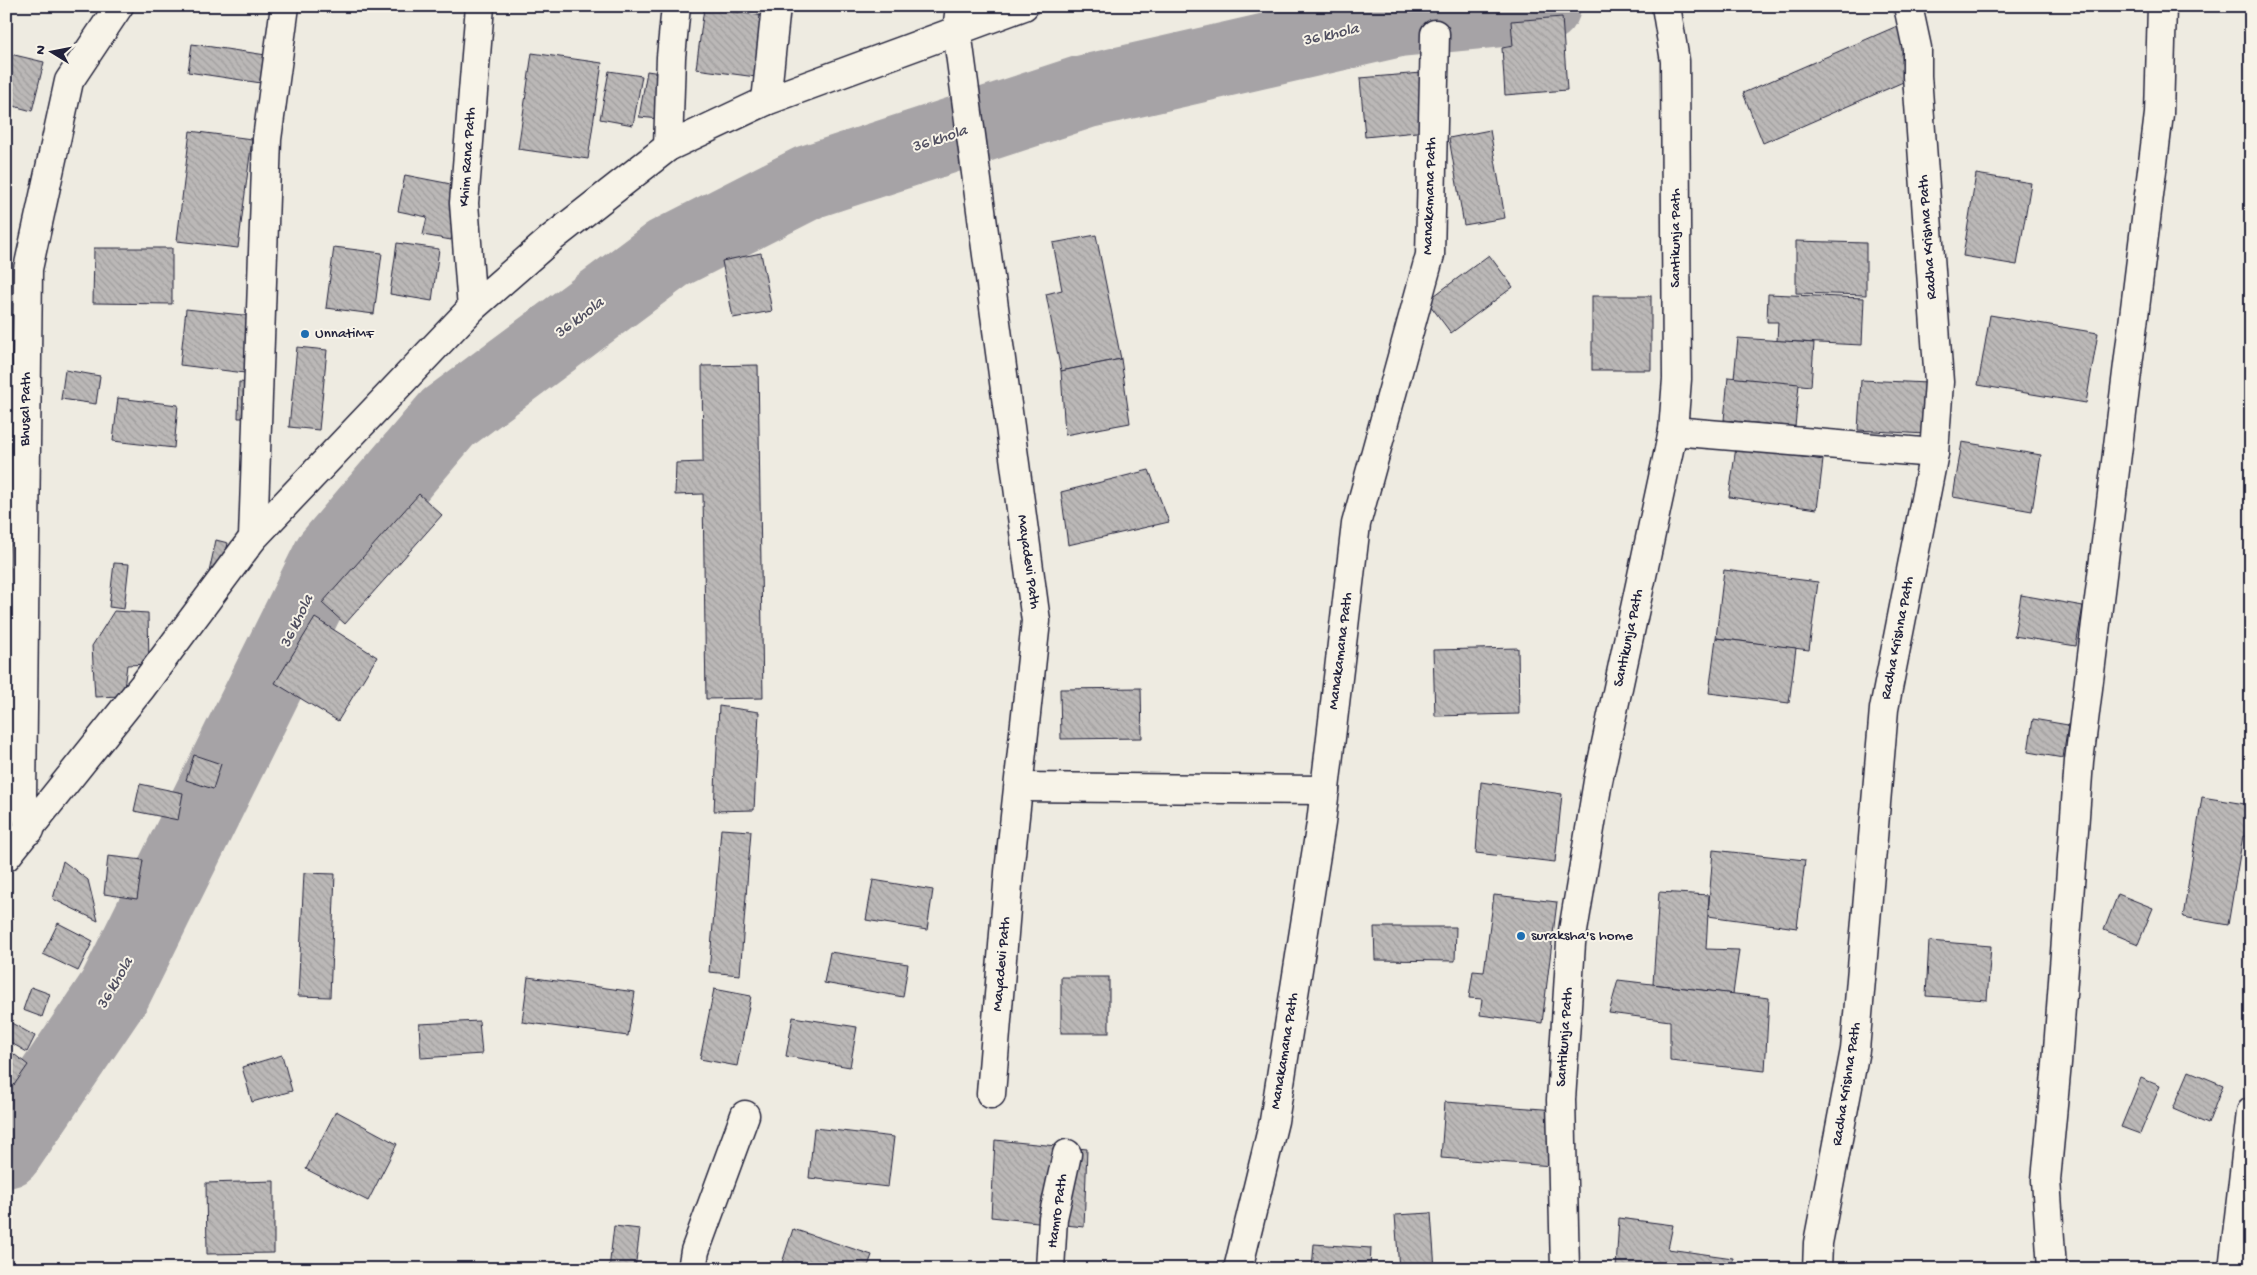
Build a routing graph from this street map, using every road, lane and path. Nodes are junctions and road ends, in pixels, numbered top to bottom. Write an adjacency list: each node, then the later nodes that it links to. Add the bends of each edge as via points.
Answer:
1 (119, 6): 20 (street, Bhusal Path, via 69,81 28,269 22,797)
2 (285, 6): 17 (street, via 267,139)
3 (480, 6): 14 (street, Khim Rana Path, via 464,203)
4 (676, 6): 13 (street)
5 (776, 6): 12 (street)
6 (1024, 6): 10 (street)
7 (1666, 6): 15 (street, Santikunja Path, via 1675,61 1677,379)
8 (1908, 6): 16 (street, Radha Krishna Path, via 1917,48 1916,76 1939,382)
9 (2162, 6): 31 (street, via 2159,114 2079,761 2046,1180)
10 (959, 18): 12 (street); 18 (street, Mayadevi Path, via 1036,621)
11 (1435, 34): 19 (street, Manakamana Path, via 1430,255 1356,524)
12 (766, 101): 13 (street)
13 (668, 147): 14 (street, via 552,238)
14 (472, 308): 17 (street)
15 (1673, 431): 16 (street); 29 (street, Santikunja Path, via 1598,781 1571,943 1561,1100)
16 (1934, 453): 30 (street, Radha Krishna Path, via 1884,709 1855,1050 1818,1243)
17 (253, 538): 20 (street)
18 (1019, 787): 19 (street); 22 (street, Mayadevi Path)
19 (1325, 790): 28 (street, Manakamana Path, via 1274,1121)
20 (30, 830): 21 (street)
21 (6, 857)
22 (991, 1094)
23 (2251, 1112): 32 (street)
24 (744, 1115): 26 (street, via 695,1251)
25 (1067, 1154): 27 (street, Hamro Path, via 1053,1218)
26 (692, 1269)
27 (1050, 1269)
28 (1238, 1269)
29 (1565, 1269)
30 (1817, 1269)
31 (2052, 1269)
32 (2233, 1269)

